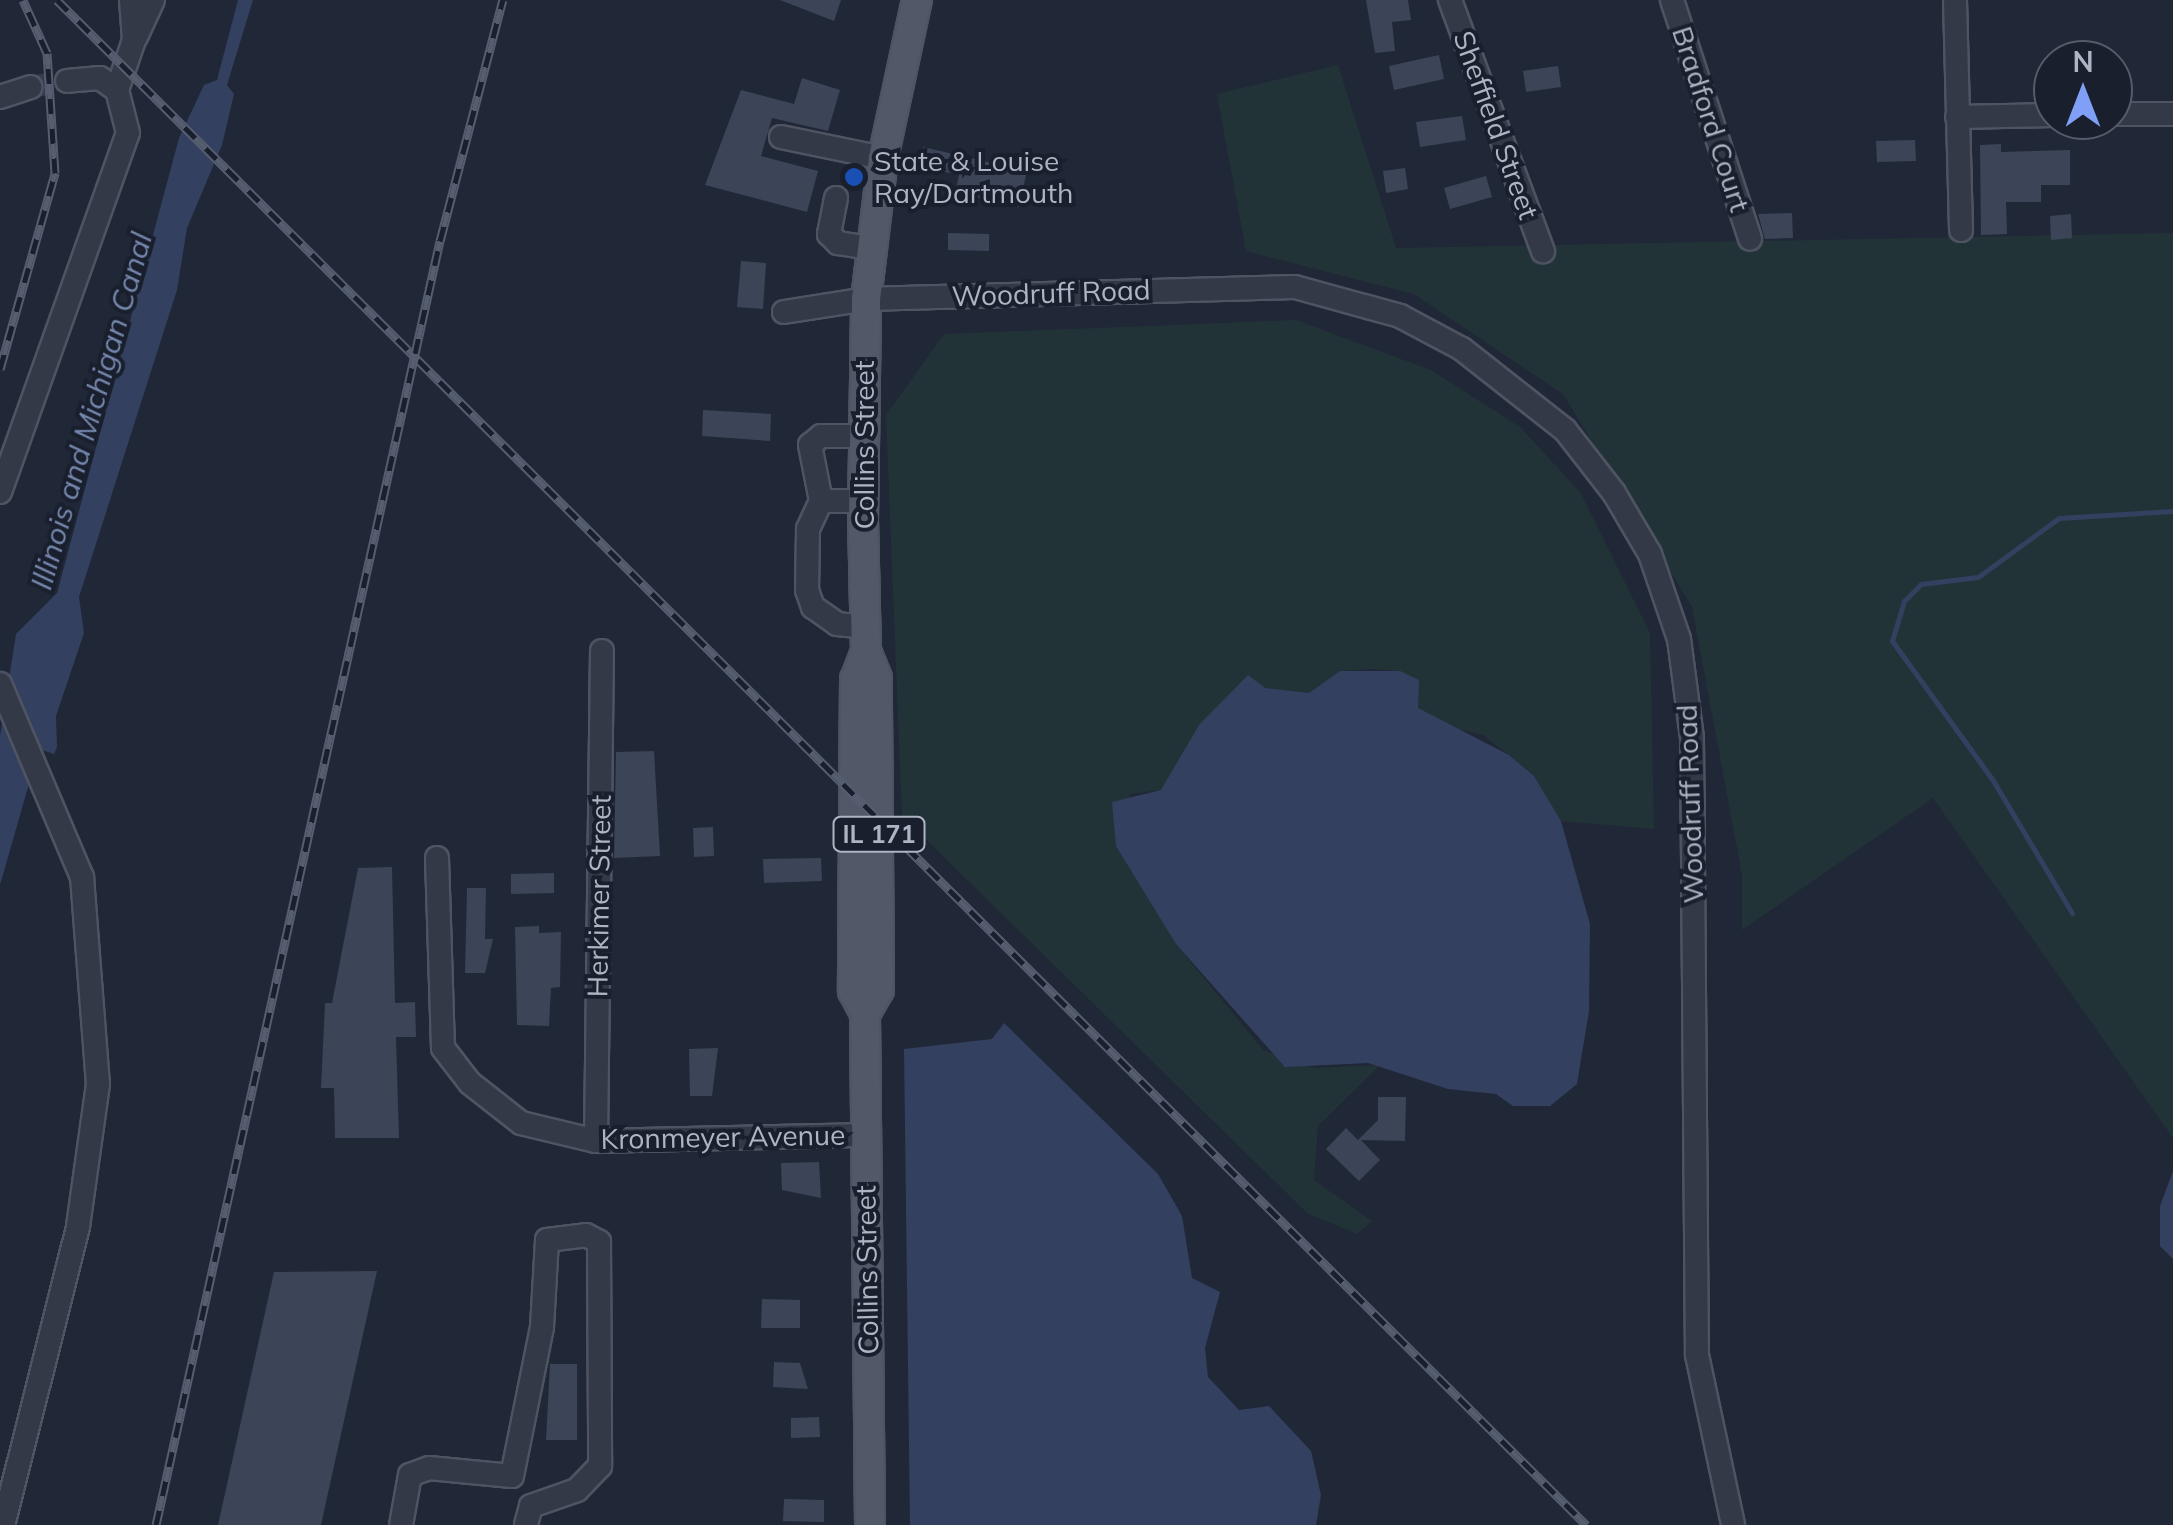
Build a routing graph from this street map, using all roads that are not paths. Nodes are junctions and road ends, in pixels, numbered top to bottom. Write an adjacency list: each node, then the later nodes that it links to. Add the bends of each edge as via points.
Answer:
1 (131, 0): 7 (street)
2 (153, 0): 7 (street)
3 (917, 0): 17 (main road, IL 171)
4 (1450, 0): 22 (street, Sheffield Street)
5 (1672, 0): 20 (street, Bradford Court)
6 (1955, 0): 15 (street)
7 (134, 40): 10 (street)
8 (68, 81): 10 (street, via 100,78)
9 (30, 88): 11 (street)
10 (117, 90): 26 (street, via 128,117 125,150 24,410)
11 (0, 97)
12 (2133, 114): 13 (street)
13 (2173, 114)
14 (2033, 115): 15 (street)
15 (1957, 116): 19 (street)
16 (781, 137): 17 (street)
17 (883, 158): 21 (main road, IL 171)
18 (836, 198): 21 (street, via 829,234 838,243)
19 (1960, 230)
20 (1750, 239)
21 (872, 248): 23 (main road, IL 171)
22 (1542, 250)
23 (866, 300): 24 (street, Woodruff Road); 25 (main road, Collins Street / IL 171); 40 (street, Woodruff Road, via 1296,287 1400,316 1462,349 1565,430 1614,493 1650,554 1679,639 1692,738 1697,1355)
24 (784, 312)
25 (862, 436): 27 (main road, Collins Street / IL 171); 28 (street, via 820,436 810,445)
26 (0, 492)
27 (863, 500): 28 (street); 29 (main road, Collins Street / IL 171)
28 (821, 502): 29 (street, via 808,529 806,590 813,607)
29 (866, 639): 33 (main road, Collins Street / IL 171, via 854,679 853,991 865,1014)
30 (602, 651): 34 (street, Herkimer Street)
31 (0, 684): 37 (street, via 82,877 98,1084 78,1227)
32 (438, 858): 34 (street, Kronmeyer Avenue, via 444,1048 470,1083 521,1124)
33 (866, 1135): 34 (street, Kronmeyer Avenue); 39 (main road, Collins Street / IL 171)
34 (596, 1140)
35 (512, 1476): 36 (street); 36 (street, via 542,1327 547,1240 586,1235 599,1242 600,1466 577,1490); 38 (street, via 429,1468 410,1475)
36 (529, 1516)
37 (3, 1525)
38 (401, 1525)
39 (870, 1525)
40 (1733, 1525)

